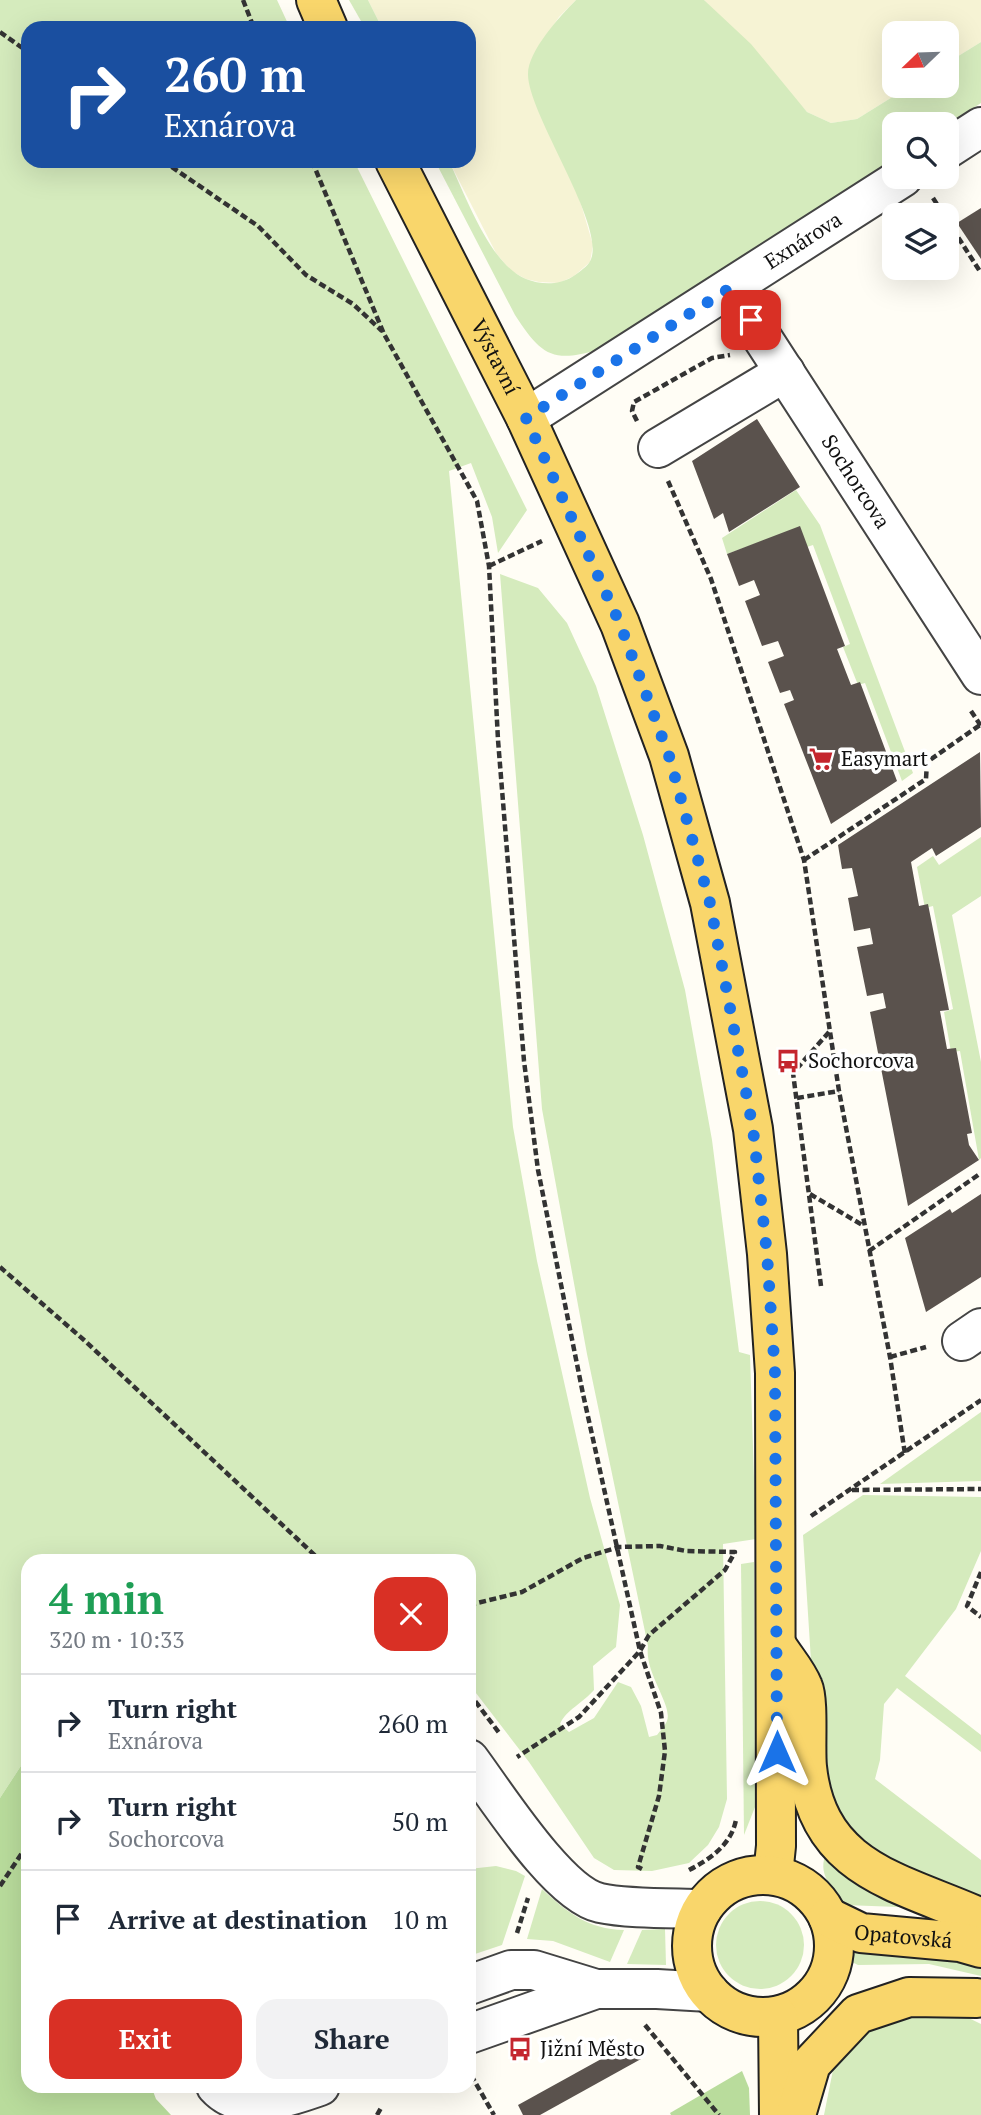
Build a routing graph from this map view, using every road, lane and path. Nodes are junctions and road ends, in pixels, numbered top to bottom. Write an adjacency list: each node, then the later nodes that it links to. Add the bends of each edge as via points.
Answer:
1 (243, 0): 3 (path)
2 (316, 0): 4 (main road)
3 (251, 21)
4 (325, 21)
5 (0, 32): 6 (path)
6 (21, 47)
7 (981, 127): 8 (street)
8 (959, 141)
9 (173, 168): 18 (path, via 258,226 306,275 353,304)
10 (315, 168): 18 (path)
11 (399, 168): 21 (main road, Výstavní)
12 (902, 189): 17 (street, Exnárova)
13 (920, 189): 14 (path)
14 (933, 203)
15 (959, 239): 16 (path)
16 (981, 273)
17 (730, 288): 20 (street, Sochorcova); 21 (street, Exnárova)
18 (384, 334): 40 (path, via 477,501 489,566 498,740 538,1170)
19 (731, 354): 22 (path, via 712,358 634,402 632,411)
20 (786, 372): 22 (street); 23 (street, Sochorcova)
21 (526, 418): 48 (main road, Výstavní, via 629,648 669,756 710,903 753,1129 767,1254 775,1373)
22 (655, 449): 25 (path, via 710,579)
23 (981, 675)
24 (980, 725): 25 (path, via 927,762 926,779)
25 (804, 860): 26 (path)
26 (830, 1031): 27 (path); 28 (path, via 793,1073)
27 (839, 1091): 28 (path); 31 (path)
28 (797, 1098): 30 (path)
29 (981, 1173): 32 (path)
30 (809, 1194): 31 (path); 34 (path)
31 (864, 1226): 32 (path)
32 (869, 1251): 36 (path)
33 (0, 1267): 43 (path)
34 (821, 1286)
35 (981, 1400): 36 (path)
36 (905, 1454): 38 (path)
37 (981, 1489): 38 (path)
38 (851, 1490): 39 (path)
39 (807, 1519)
40 (619, 1547): 42 (path); 46 (path, via 583,1558 522,1592); 49 (path)
41 (745, 1551): 42 (path)
42 (735, 1552): 44 (path); 49 (path, via 725,1570 665,1619)
43 (313, 1554)
44 (735, 1566)
45 (981, 1572): 47 (path, via 967,1606)
46 (476, 1603)
47 (981, 1617)
48 (777, 1646): 61 (main road, Výstavní); 65 (main road, via 804,1689 811,1786 824,1823 838,1845 876,1873)
49 (640, 1651): 53 (path, via 579,1717); 59 (path, via 661,1713 665,1751 659,1796 638,1867)
50 (476, 1702): 51 (path)
51 (501, 1736)
52 (509, 1747): 53 (path)
53 (517, 1757): 55 (path)
54 (476, 1768): 58 (street)
55 (524, 1768)
56 (737, 1815): 60 (path, via 730,1838 720,1849)
57 (21, 1854): 62 (path)
58 (548, 1866): 63 (street, via 572,1889 599,1903); 67 (path, via 533,1880 515,1942)
59 (647, 1872)
60 (683, 1873)
61 (773, 1875): 63 (main road, via 737,1879 718,1890); 64 (main road, via 813,1895)
62 (0, 1886)
63 (702, 1909): 71 (main road, via 693,1933 693,1956)
64 (828, 1917): 66 (main road, Opatovská, via 862,1933); 69 (main road, via 834,1952)
65 (981, 1918)
66 (981, 1948)
67 (519, 1970): 68 (street); 70 (street, via 534,1970)
68 (476, 1982)
69 (822, 1987): 72 (main road, via 918,1982); 73 (main road, via 802,2006)
70 (597, 1989): 71 (street); 75 (street)
71 (709, 1992): 73 (main road, via 743,2015)
72 (979, 1999): 84 (main road, via 909,1997 858,2014 811,2064)
73 (778, 2016): 83 (main road)
74 (638, 2017): 82 (path)
75 (476, 2032)
76 (476, 2083): 81 (path)
77 (221, 2093): 78 (street, via 250,2106)
78 (300, 2093)
79 (381, 2108): 80 (path)
80 (377, 2115)
81 (495, 2115)
82 (719, 2115)
83 (779, 2115)
84 (796, 2115)

